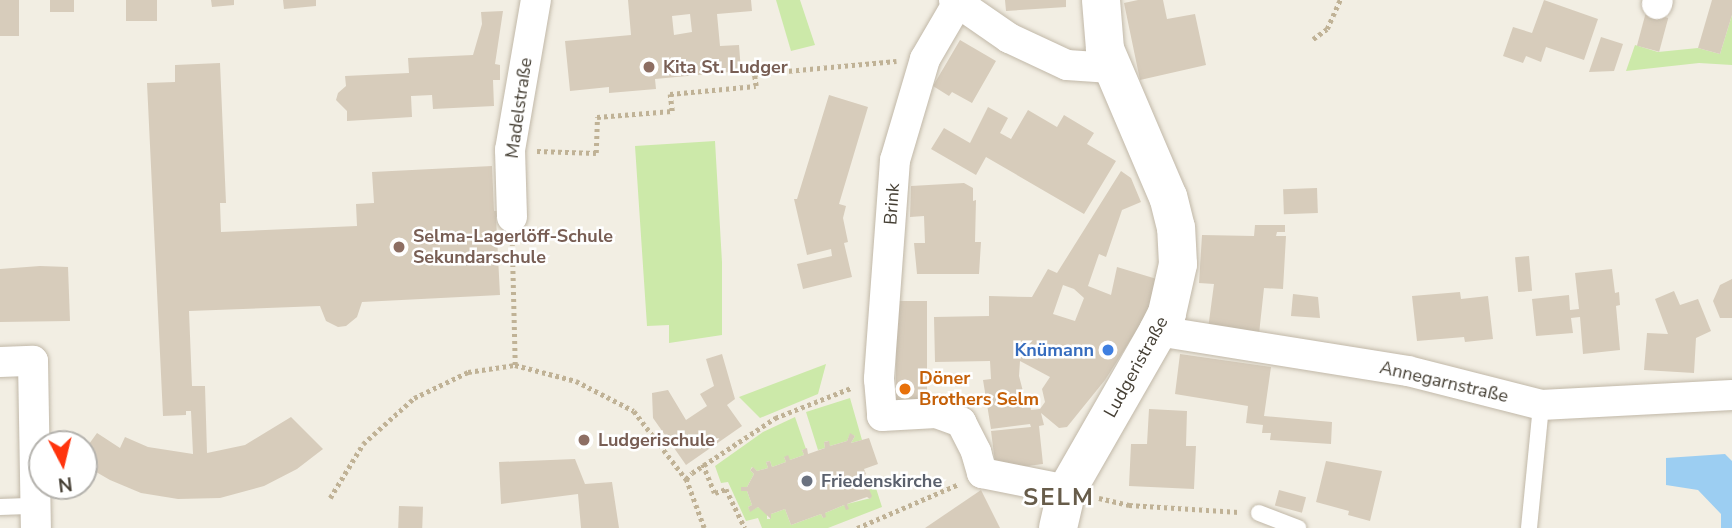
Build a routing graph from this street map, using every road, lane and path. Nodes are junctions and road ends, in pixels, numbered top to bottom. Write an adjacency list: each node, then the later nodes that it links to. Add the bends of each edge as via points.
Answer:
1 (536, 0): 8 (street, Madelstraße)
2 (1101, 0): 7 (street, Ludgeristraße)
3 (1340, 0): 5 (path, via 1327,29)
4 (955, 2): 6 (street, Brink); 7 (street, via 1009,38 1067,65)
5 (1313, 39)
6 (925, 59): 8 (path, via 754,74 756,86 670,94 672,111 597,117 596,153); 13 (street, Brink, via 895,160)
7 (1111, 68): 10 (street, Ludgeristraße, via 1168,197 1176,228 1178,264)
8 (510, 150): 9 (street, Madelstraße)
9 (512, 217): 12 (path)
10 (1158, 331): 15 (street, Annegarnstraße, via 1408,371); 19 (street, Ludgeristraße)
11 (0, 362): 23 (street, via 33,361)
12 (515, 365): 18 (path, via 576,381 634,411); 20 (path, via 468,372 414,398 363,444)
13 (879, 379): 16 (path, via 775,418); 17 (street, Brink, via 882,416 936,412 961,422)
14 (1732, 395): 15 (street, Annegarnstraße)
15 (1541, 405): 29 (lane)
16 (703, 464): 18 (path); 25 (path, via 715,493 726,489)
17 (982, 473): 19 (street); 26 (path)
18 (686, 479): 24 (path)
19 (1067, 490): 22 (path, via 1129,505); 27 (street, Ludgeristraße)
20 (330, 498)
21 (0, 507): 23 (lane)
22 (1259, 513): 28 (lane)
23 (36, 517)
24 (704, 528)
25 (745, 528)
26 (857, 528)
27 (1058, 528)
28 (1298, 528)
29 (1529, 528)

